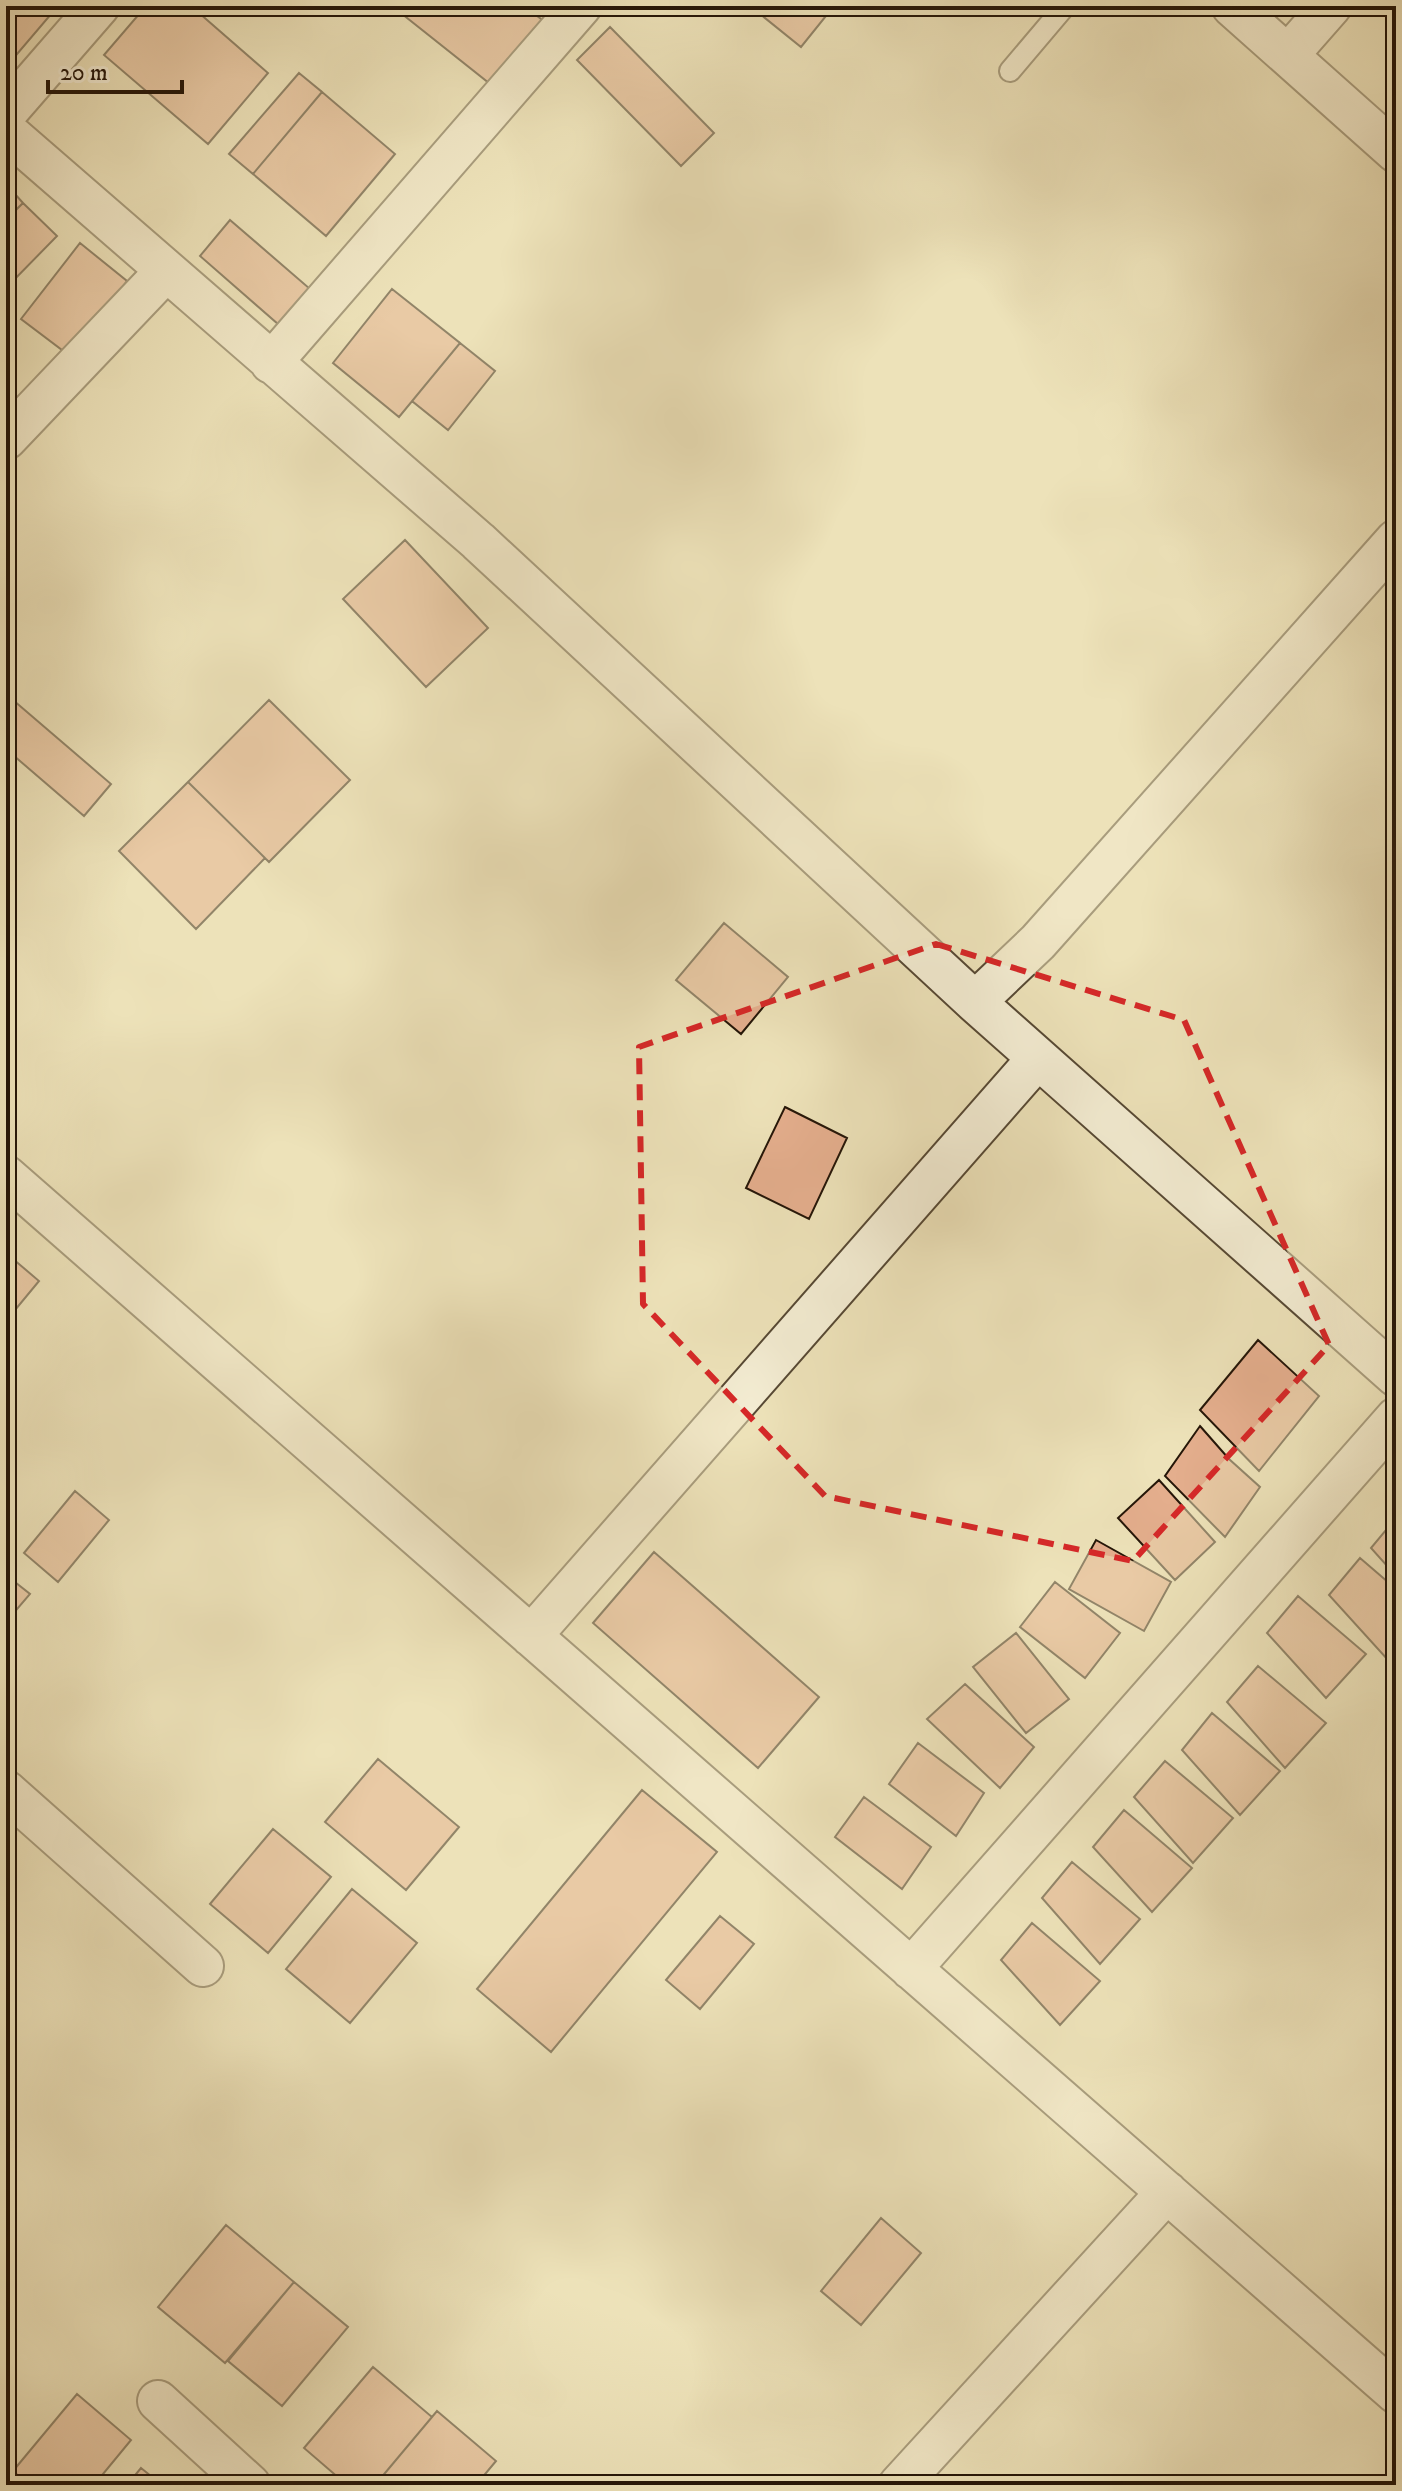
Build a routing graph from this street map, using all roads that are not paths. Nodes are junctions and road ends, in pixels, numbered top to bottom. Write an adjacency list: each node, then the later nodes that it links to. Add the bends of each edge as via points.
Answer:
1 (99, 6): 8 (street)
2 (581, 6): 12 (street)
3 (1065, 6): 7 (lane)
4 (1232, 6): 6 (street)
5 (1331, 6): 6 (street)
6 (1288, 55): 10 (street)
7 (1010, 71)
8 (6, 113)
9 (6, 131): 11 (street)
10 (1396, 152)
11 (165, 272): 12 (street); 13 (street)
12 (271, 363): 15 (street, via 478,541)
13 (6, 439)
14 (1396, 540): 15 (street, via 1038,942)
15 (975, 1002): 16 (street)
16 (1038, 1058): 18 (street); 20 (street)
17 (6, 1176): 20 (street)
18 (1396, 1376)
19 (1396, 1418): 23 (street)
20 (531, 1636): 23 (street)
21 (6, 1791): 22 (street)
22 (203, 1966)
23 (911, 1969): 24 (street)
24 (1167, 2192): 25 (street); 28 (street)
25 (1396, 2393)
26 (158, 2401): 27 (street)
27 (250, 2485)
28 (899, 2485)

